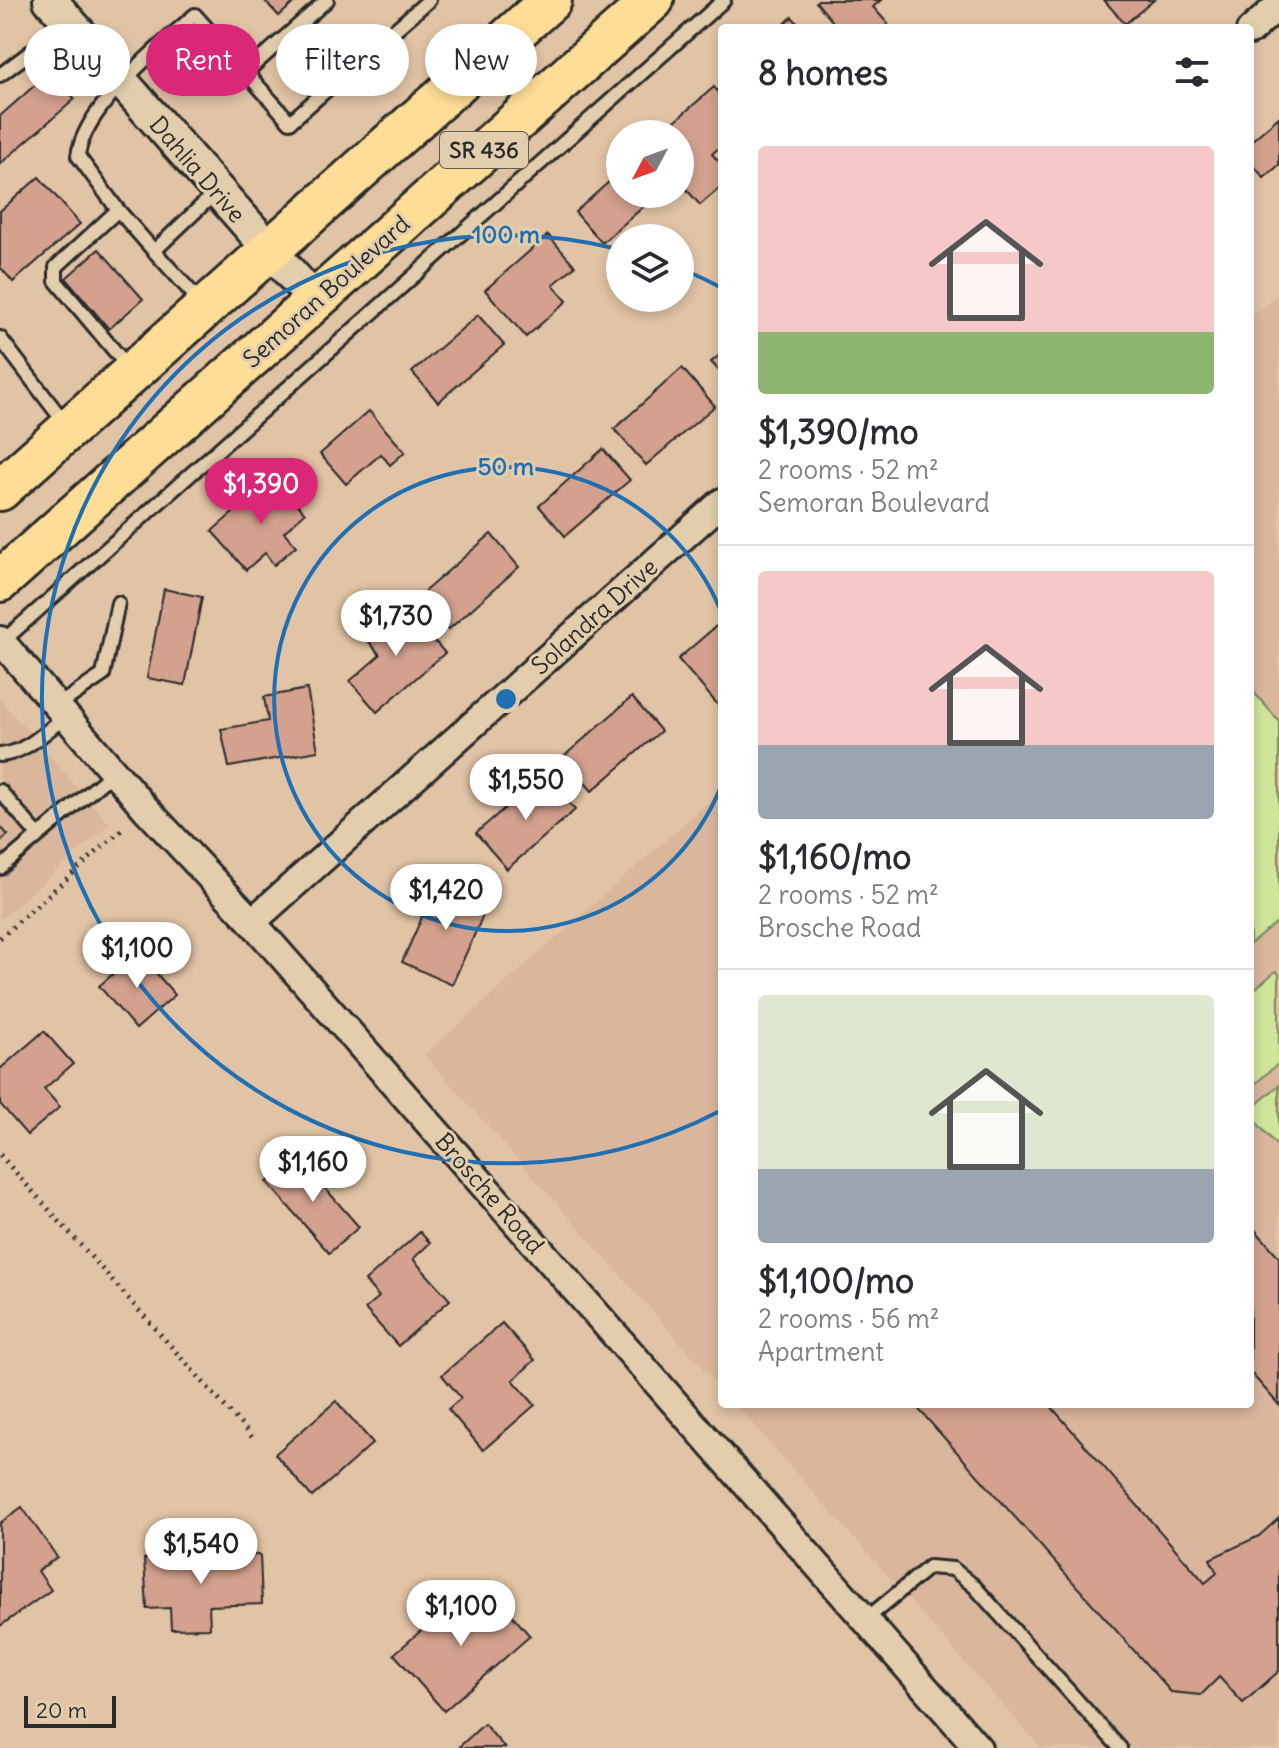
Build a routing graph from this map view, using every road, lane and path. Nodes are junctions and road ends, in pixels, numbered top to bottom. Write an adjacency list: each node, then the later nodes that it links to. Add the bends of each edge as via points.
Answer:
1 (327, 0): 12 (lane)
2 (429, 0): 15 (lane, via 290,122)
3 (551, 0): 20 (main road, SR 436)
4 (653, 0): 22 (main road, Semoran Boulevard / SR 436)
5 (724, 0): 31 (lane)
6 (1279, 5): 10 (street)
7 (60, 11): 13 (lane)
8 (185, 24): 9 (lane, via 195,15)
9 (203, 24)
10 (1254, 27)
11 (146, 60): 14 (lane)
12 (260, 60)
13 (0, 75)
14 (130, 75)
15 (260, 88)
16 (130, 91): 18 (street, Dahlia Drive)
17 (112, 96): 19 (lane, via 80,139 78,156)
18 (217, 191): 20 (street, Dahlia Drive); 21 (lane)
19 (118, 210): 21 (lane); 25 (lane, via 56,267 56,281)
20 (269, 250): 22 (street, Dahlia Drive); 23 (main road, SR 436)
21 (154, 251): 23 (lane)
22 (315, 301): 29 (main road, Semoran Boulevard / SR 436)
23 (205, 307): 25 (main road, SR 436)
24 (0, 338): 26 (lane)
25 (133, 372): 26 (main road, SR 436)
26 (69, 429): 27 (main road, SR 436)
27 (0, 490)
28 (718, 506): 39 (street, Solandra Drive)
29 (0, 581)
30 (118, 603): 32 (lane, via 103,675)
31 (1, 641): 32 (street, Brosche Road)
32 (62, 711): 33 (lane, via 25,748); 34 (street, Brosche Road)
33 (0, 755)
34 (114, 772): 36 (street, Brosche Road); 37 (lane)
35 (0, 791): 37 (lane)
36 (146, 809): 39 (street, Brosche Road); 40 (path)
37 (38, 835): 38 (lane)
38 (0, 868)
39 (252, 922): 43 (street, Brosche Road)
40 (0, 938)
41 (0, 1155): 42 (path)
42 (253, 1438)
43 (865, 1620): 44 (street, Brosche Road); 45 (lane, via 929,1567 953,1569)
44 (978, 1748)
45 (1120, 1748)

